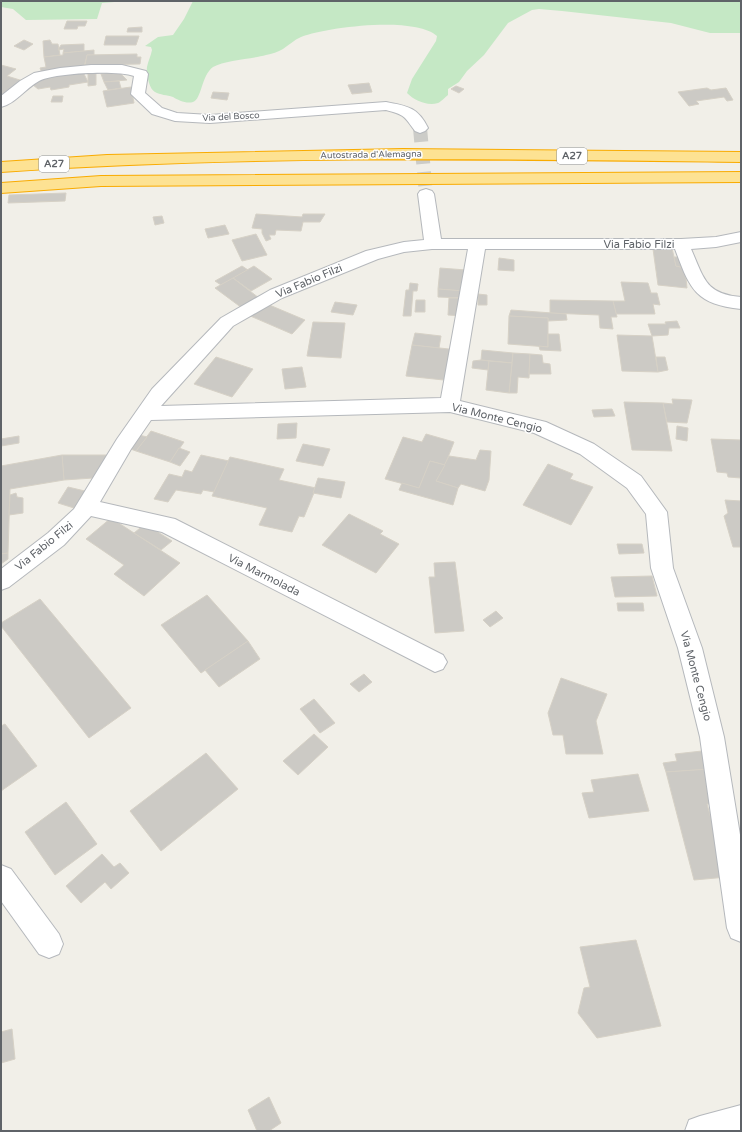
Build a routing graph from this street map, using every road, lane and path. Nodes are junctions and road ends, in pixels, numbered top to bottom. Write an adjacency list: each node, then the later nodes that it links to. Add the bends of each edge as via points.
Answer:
1 (1, 103): 2 (street, Via del Bosco, via 39,75 66,71 121,70 141,74 138,94 157,111 176,117 210,119 386,106 416,116)
2 (420, 128)
3 (741, 157): 4 (highway, Autostrada d'Alemagna / A27, via 403,154 107,160)
4 (1, 167)
5 (741, 177): 6 (highway, A27, via 101,181)
6 (1, 188)
7 (426, 194): 9 (street, via 433,235)
8 (741, 237): 11 (street, Via Fabio Filzi, via 716,242)
9 (432, 244): 10 (street, Via Fabio Filzi); 14 (street, Via Fabio Filzi, via 404,247 372,255 276,294 228,322 159,394)
10 (477, 244): 11 (street, Via Fabio Filzi); 13 (street)
11 (681, 244): 12 (street, via 700,287 710,297 726,303)
12 (741, 303)
13 (450, 405): 14 (street, Via Monte Cengio); 19 (street, Via Monte Cengio, via 540,427 587,449 634,482 656,512 662,568 690,648 712,737)
14 (146, 413): 15 (street, Via Fabio Filzi)
15 (86, 507): 16 (street, Via Fabio Filzi, via 56,539); 17 (street, Via Marmolada, via 167,525)
16 (1, 581)
17 (435, 662)
18 (1, 878): 20 (street)
19 (741, 928)
20 (49, 944)
21 (741, 1120): 22 (street)
22 (700, 1131)

